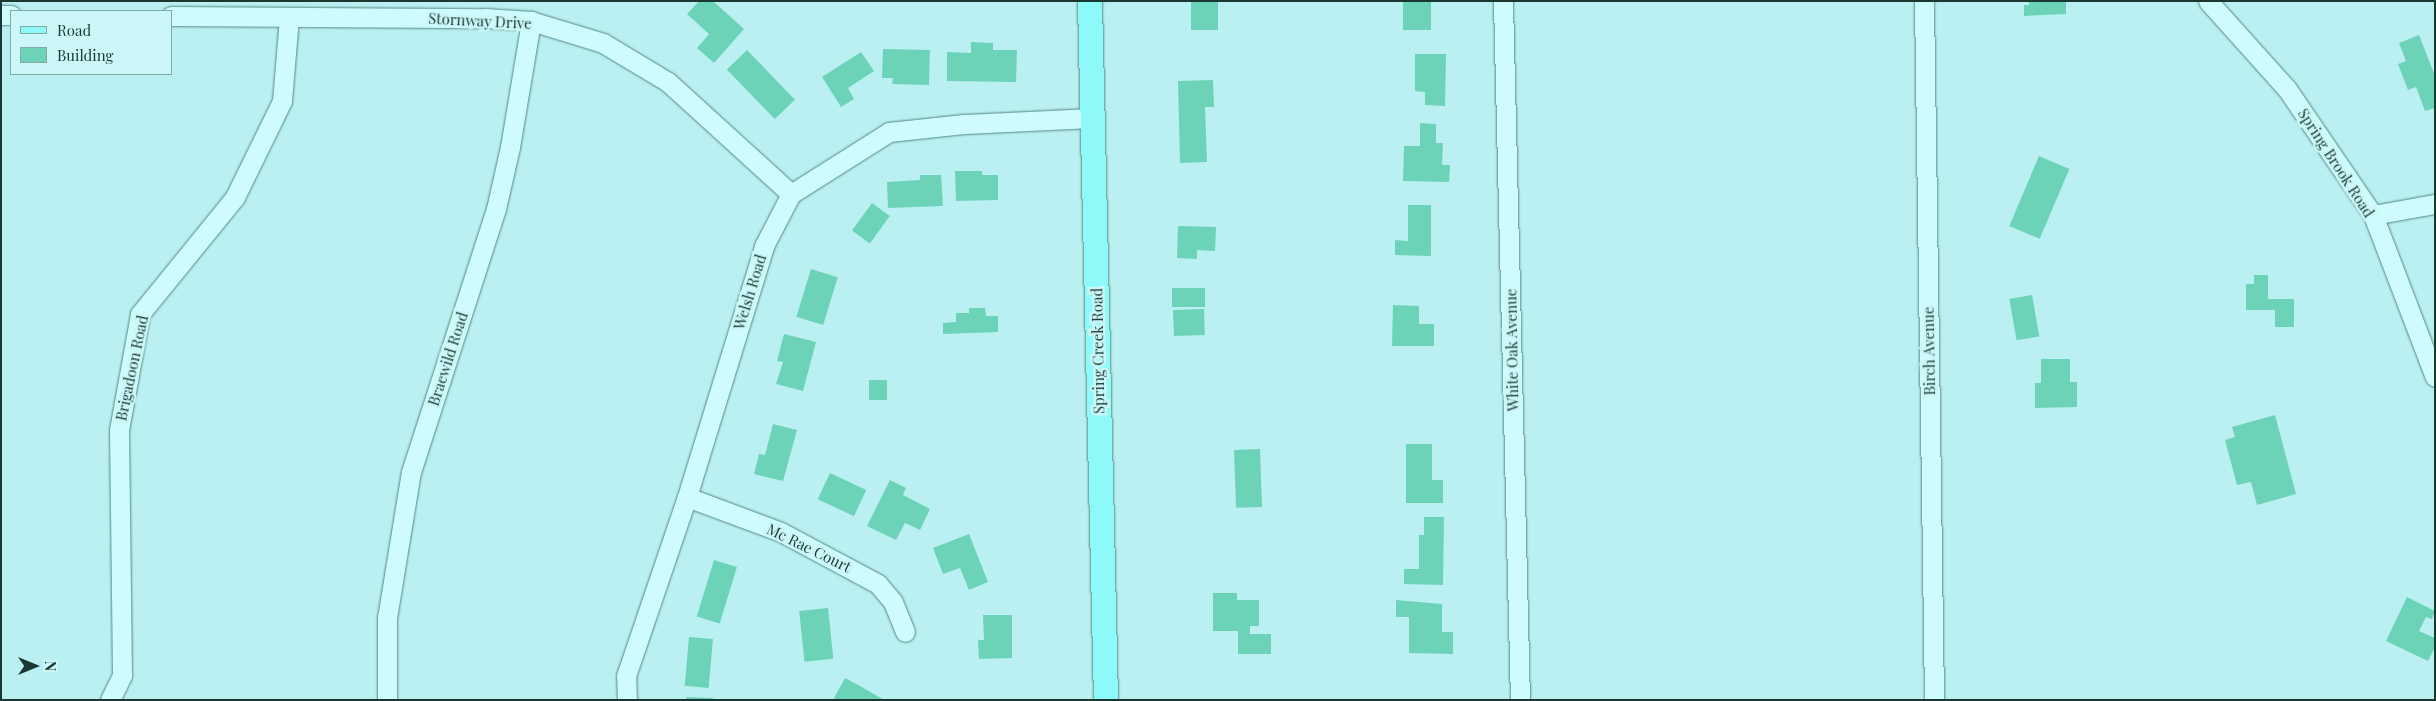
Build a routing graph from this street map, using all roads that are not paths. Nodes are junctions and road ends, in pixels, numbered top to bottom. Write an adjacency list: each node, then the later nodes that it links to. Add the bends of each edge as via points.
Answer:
1 (1090, 1): 8 (main road, Spring Creek Road)
2 (1504, 1): 19 (street, White Oak Avenue)
3 (1924, 1): 20 (street, Birch Avenue)
4 (2208, 1): 11 (street, Spring Brook Road, via 2288,89)
5 (172, 16): 6 (street, Stornway Drive)
6 (289, 17): 7 (street, Stornway Drive); 15 (street, Brigadoon Road, via 282,101 235,197 140,314 119,430 122,675)
7 (530, 21): 9 (street, Stornway Drive, via 603,43 668,82); 16 (street, Braewild Road, via 510,147 496,209 411,472 387,618)
8 (1092, 118): 9 (street, via 964,124 889,132); 18 (main road, Spring Creek Road)
9 (791, 194): 13 (street, Welsh Road, via 764,246)
10 (2435, 204): 11 (street)
11 (2373, 215): 12 (street, Spring Brook Road)
12 (2435, 377)
13 (687, 497): 14 (street, Mc Rae Court, via 781,532 878,584 893,602); 17 (street, Welsh Road, via 626,676)
14 (906, 632)
15 (110, 700)
16 (387, 700)
17 (627, 700)
18 (1106, 700)
19 (1520, 700)
20 (1934, 700)

